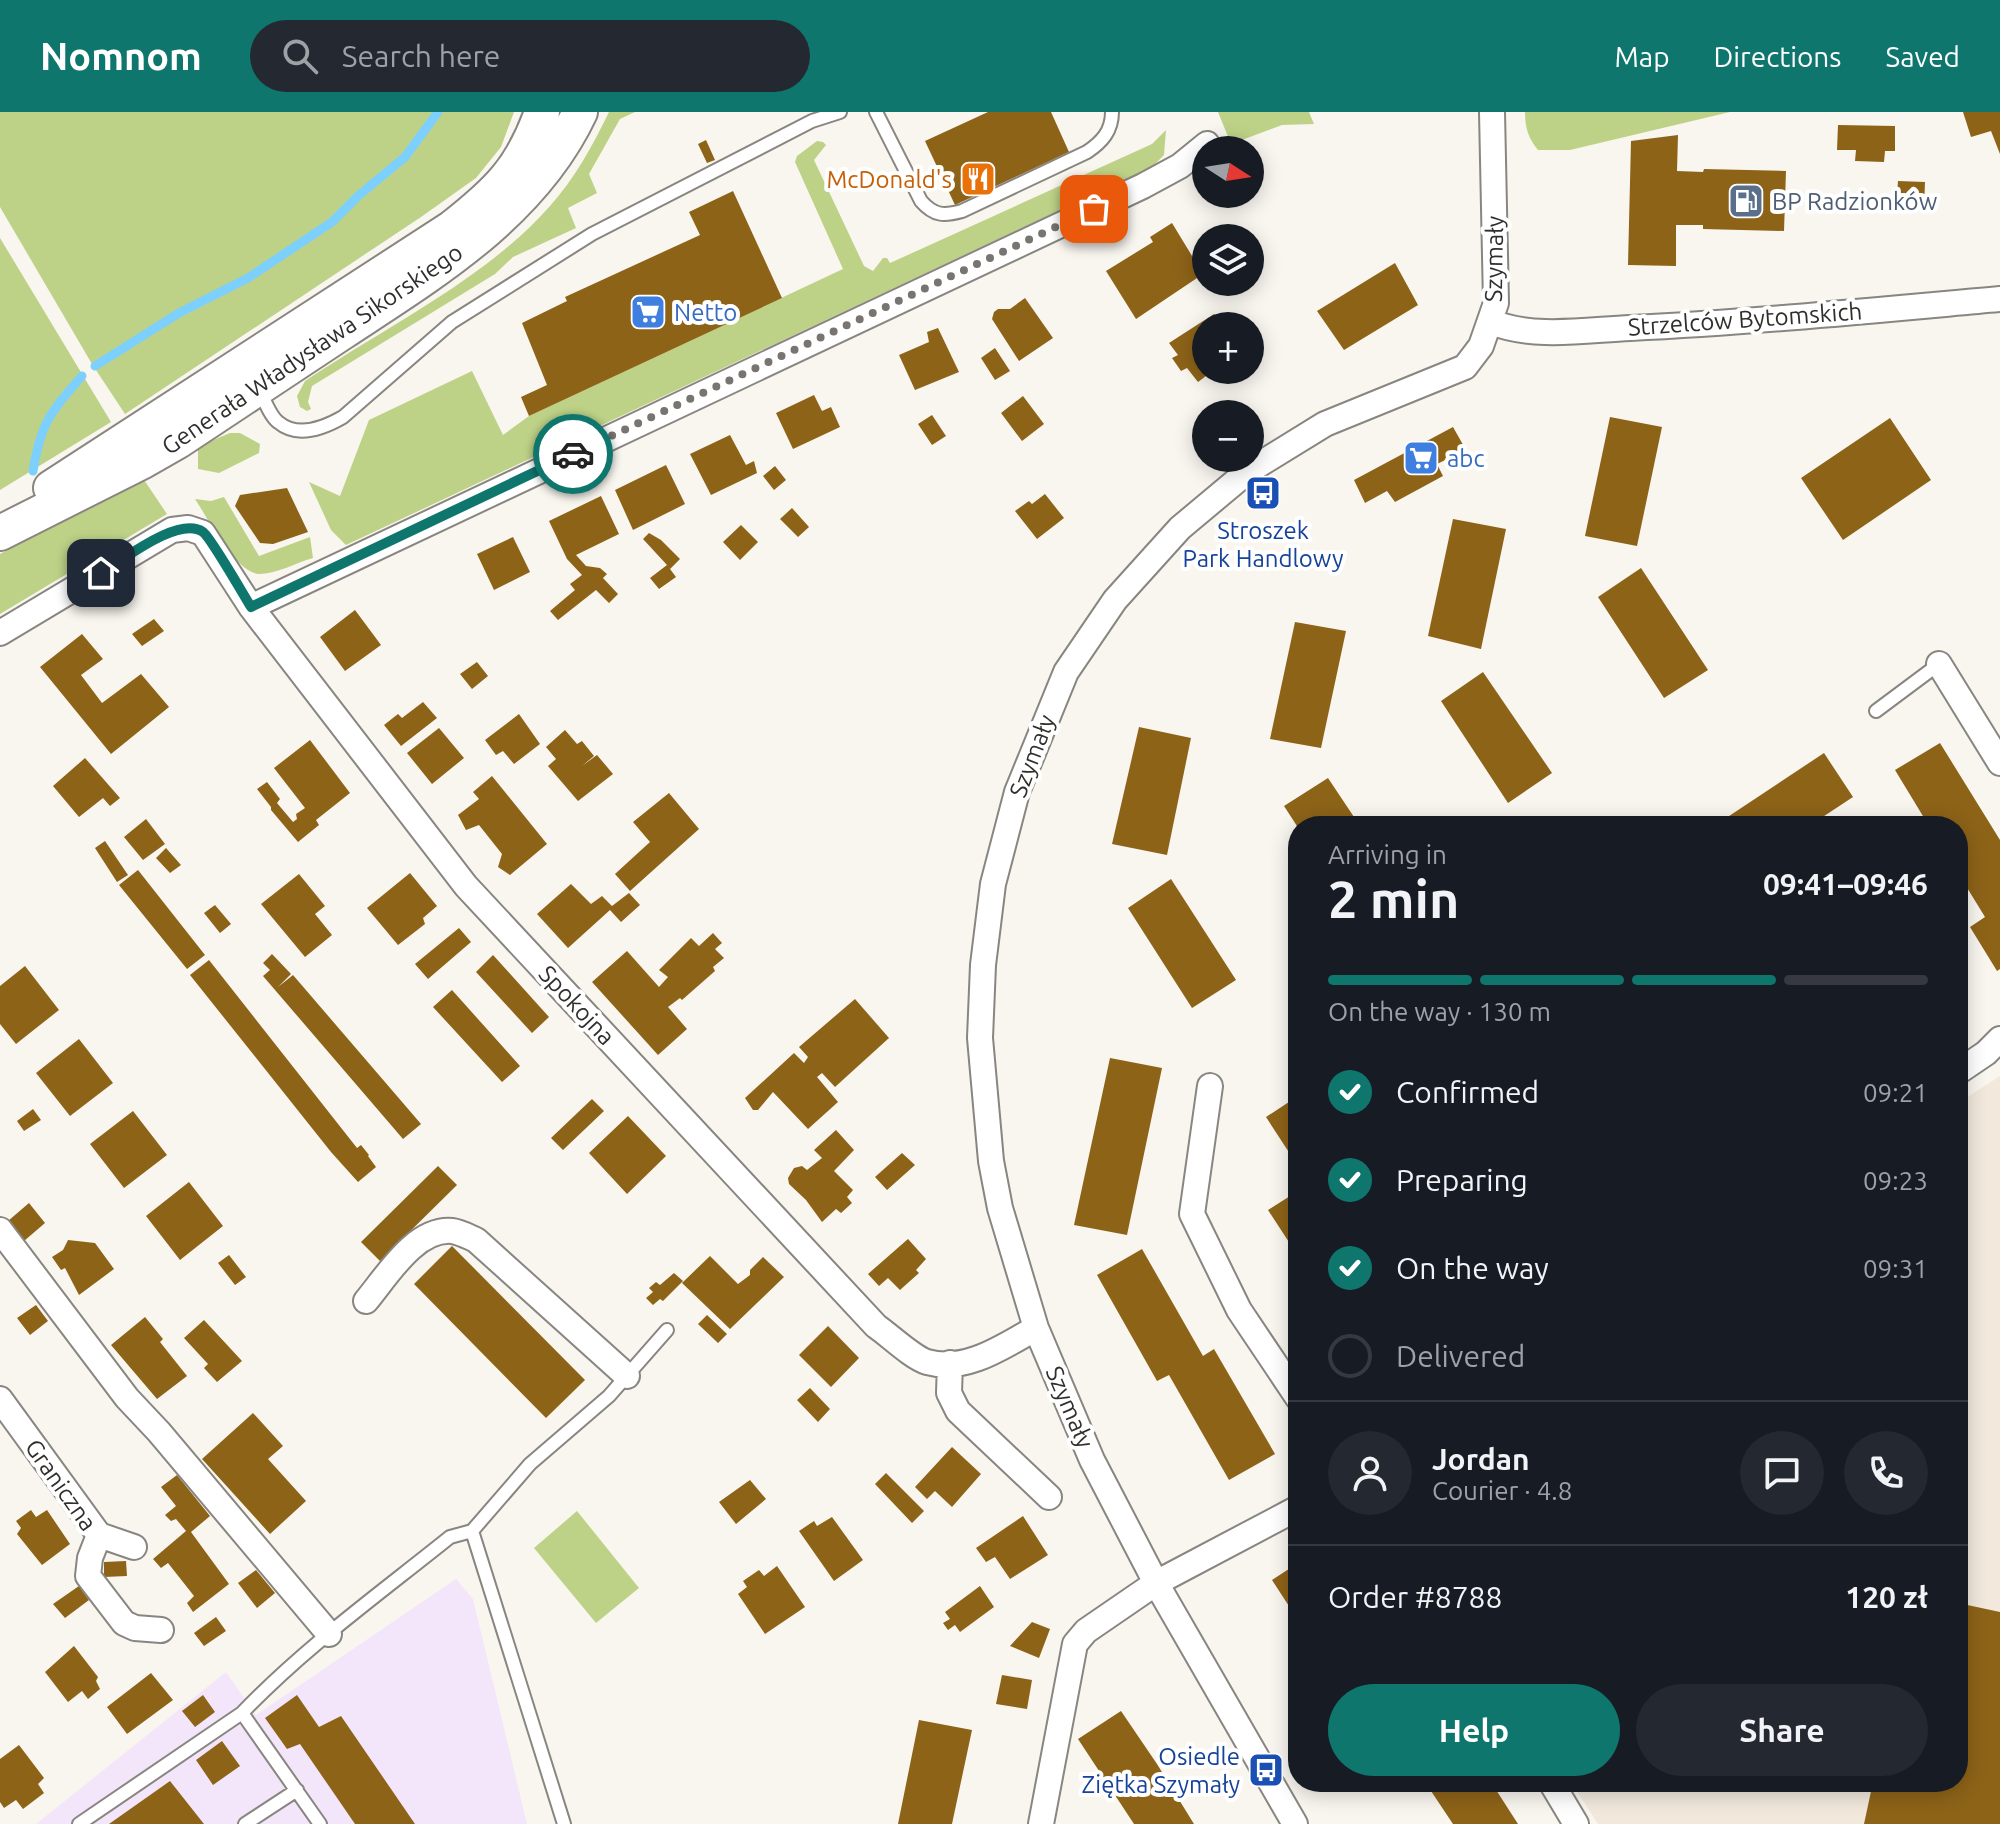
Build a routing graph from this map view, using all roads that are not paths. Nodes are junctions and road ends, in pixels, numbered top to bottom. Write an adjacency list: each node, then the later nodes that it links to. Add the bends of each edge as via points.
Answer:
1 (542, 112): 10 (street, Generała Władysława Sikorskiego, via 516,168 491,198)
2 (580, 112): 10 (street, Generała Władysława Sikorskiego, via 529,192 491,227 400,294)
3 (840, 112): 10 (lane, via 812,121 592,234 452,322 327,426 302,432 278,422)
4 (876, 112): 5 (lane, via 921,201 946,215 1087,152 1100,143)
5 (1112, 112)
6 (1492, 112): 9 (street, Szymały, via 1497,279)
7 (1192, 156): 13 (street, via 1143,186)
8 (2000, 299): 9 (street, Strzelców Bytomskich, via 1712,324 1538,332)
9 (1491, 322): 23 (street, Szymały, via 1465,367 1325,424 1269,457 1214,499 1115,600 1057,691 1017,792 993,884 980,1023 993,1173)
10 (250, 375): 11 (street, Generała Władysława Sikorskiego, via 93,460); 12 (street, Generała Władysława Sikorskiego, via 143,461)
11 (0, 525)
12 (0, 533)
13 (251, 607): 14 (street, Spokojna, via 203,533 188,528 172,530); 25 (street, Spokojna, via 477,897 876,1326 925,1362)
14 (0, 633)
15 (1939, 664): 16 (lane); 17 (street)
16 (1876, 711)
17 (2000, 763)
18 (2000, 1039): 19 (street)
19 (1968, 1065)
20 (1210, 1086): 27 (street, via 1192,1214 1239,1310)
21 (0, 1230): 36 (street, via 127,1398)
22 (366, 1301): 26 (street, via 413,1246 431,1233 453,1231 476,1240)
23 (1036, 1328): 25 (street, Spokojna, via 999,1349 962,1364); 34 (street, Szymały, via 1092,1460)
24 (667, 1330): 26 (lane)
25 (950, 1363): 29 (street, via 949,1393 958,1411)
26 (627, 1376): 31 (lane, via 530,1464)
27 (1288, 1383)
28 (0, 1399): 32 (street, Graniczna)
29 (1049, 1497)
30 (1288, 1513): 34 (street)
31 (472, 1531): 36 (lane, via 450,1537); 43 (lane)
32 (99, 1535): 33 (street); 35 (street, Graniczna, via 88,1576 124,1623)
33 (134, 1547)
34 (1156, 1583): 44 (street, via 1075,1644); 45 (street, Szymały)
35 (161, 1630)
36 (329, 1634): 37 (lane)
37 (242, 1713): 38 (lane); 40 (lane)
38 (297, 1790): 41 (lane); 42 (lane)
39 (1557, 1792): 46 (street)
40 (79, 1824)
41 (245, 1824)
42 (320, 1824)
43 (564, 1824)
44 (1041, 1824)
45 (1295, 1824)
46 (1576, 1824)

